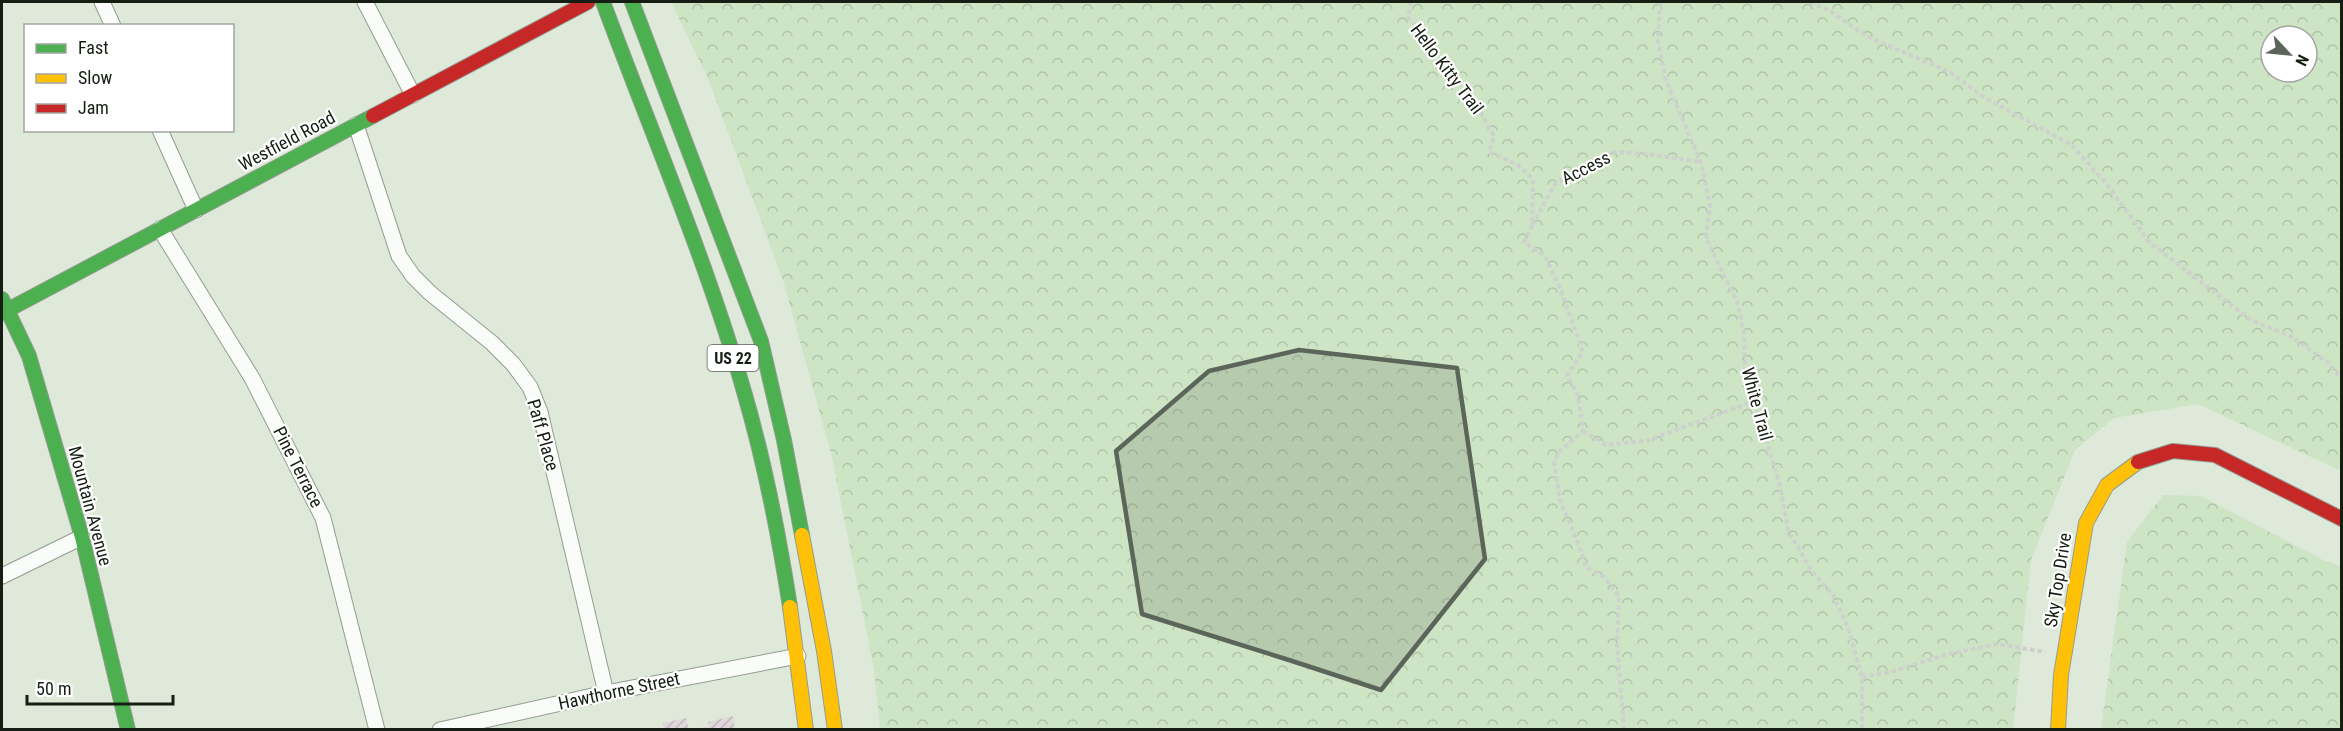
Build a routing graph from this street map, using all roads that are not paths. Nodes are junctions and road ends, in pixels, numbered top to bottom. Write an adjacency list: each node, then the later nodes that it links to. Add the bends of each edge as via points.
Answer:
1 (102, 2): 6 (street)
2 (365, 2): 7 (street)
3 (588, 2): 7 (main road, Westfield Road)
4 (603, 2): 16 (main road, US 22, via 730,348 778,537)
5 (632, 2): 22 (main road, US 22, via 761,341 791,475)
6 (112, 24)
7 (413, 95): 8 (main road, Westfield Road)
8 (356, 125): 10 (main road, Westfield Road); 17 (street, Paff Place, via 399,256 413,276 492,343 530,387 540,412)
9 (161, 132): 10 (street)
10 (196, 210): 11 (main road, Westfield Road)
11 (160, 229): 12 (main road, Westfield Road); 19 (street, Pine Terrace, via 252,378 323,518)
12 (3, 307): 14 (main road, Mountain Avenue, via 29,356)
13 (2342, 519): 23 (main road, Sky Top Drive, via 2215,455 2173,451 2141,460 2107,485 2086,523 2061,675)
14 (82, 537): 15 (street); 18 (main road, Mountain Avenue)
15 (2, 576)
16 (798, 656): 17 (street, Hawthorne Street); 21 (main road, US 22)
17 (606, 693): 20 (street, Hawthorne Street)
18 (128, 729)
19 (377, 729)
20 (440, 729)
21 (806, 729)
22 (835, 729)
23 (2058, 729)

